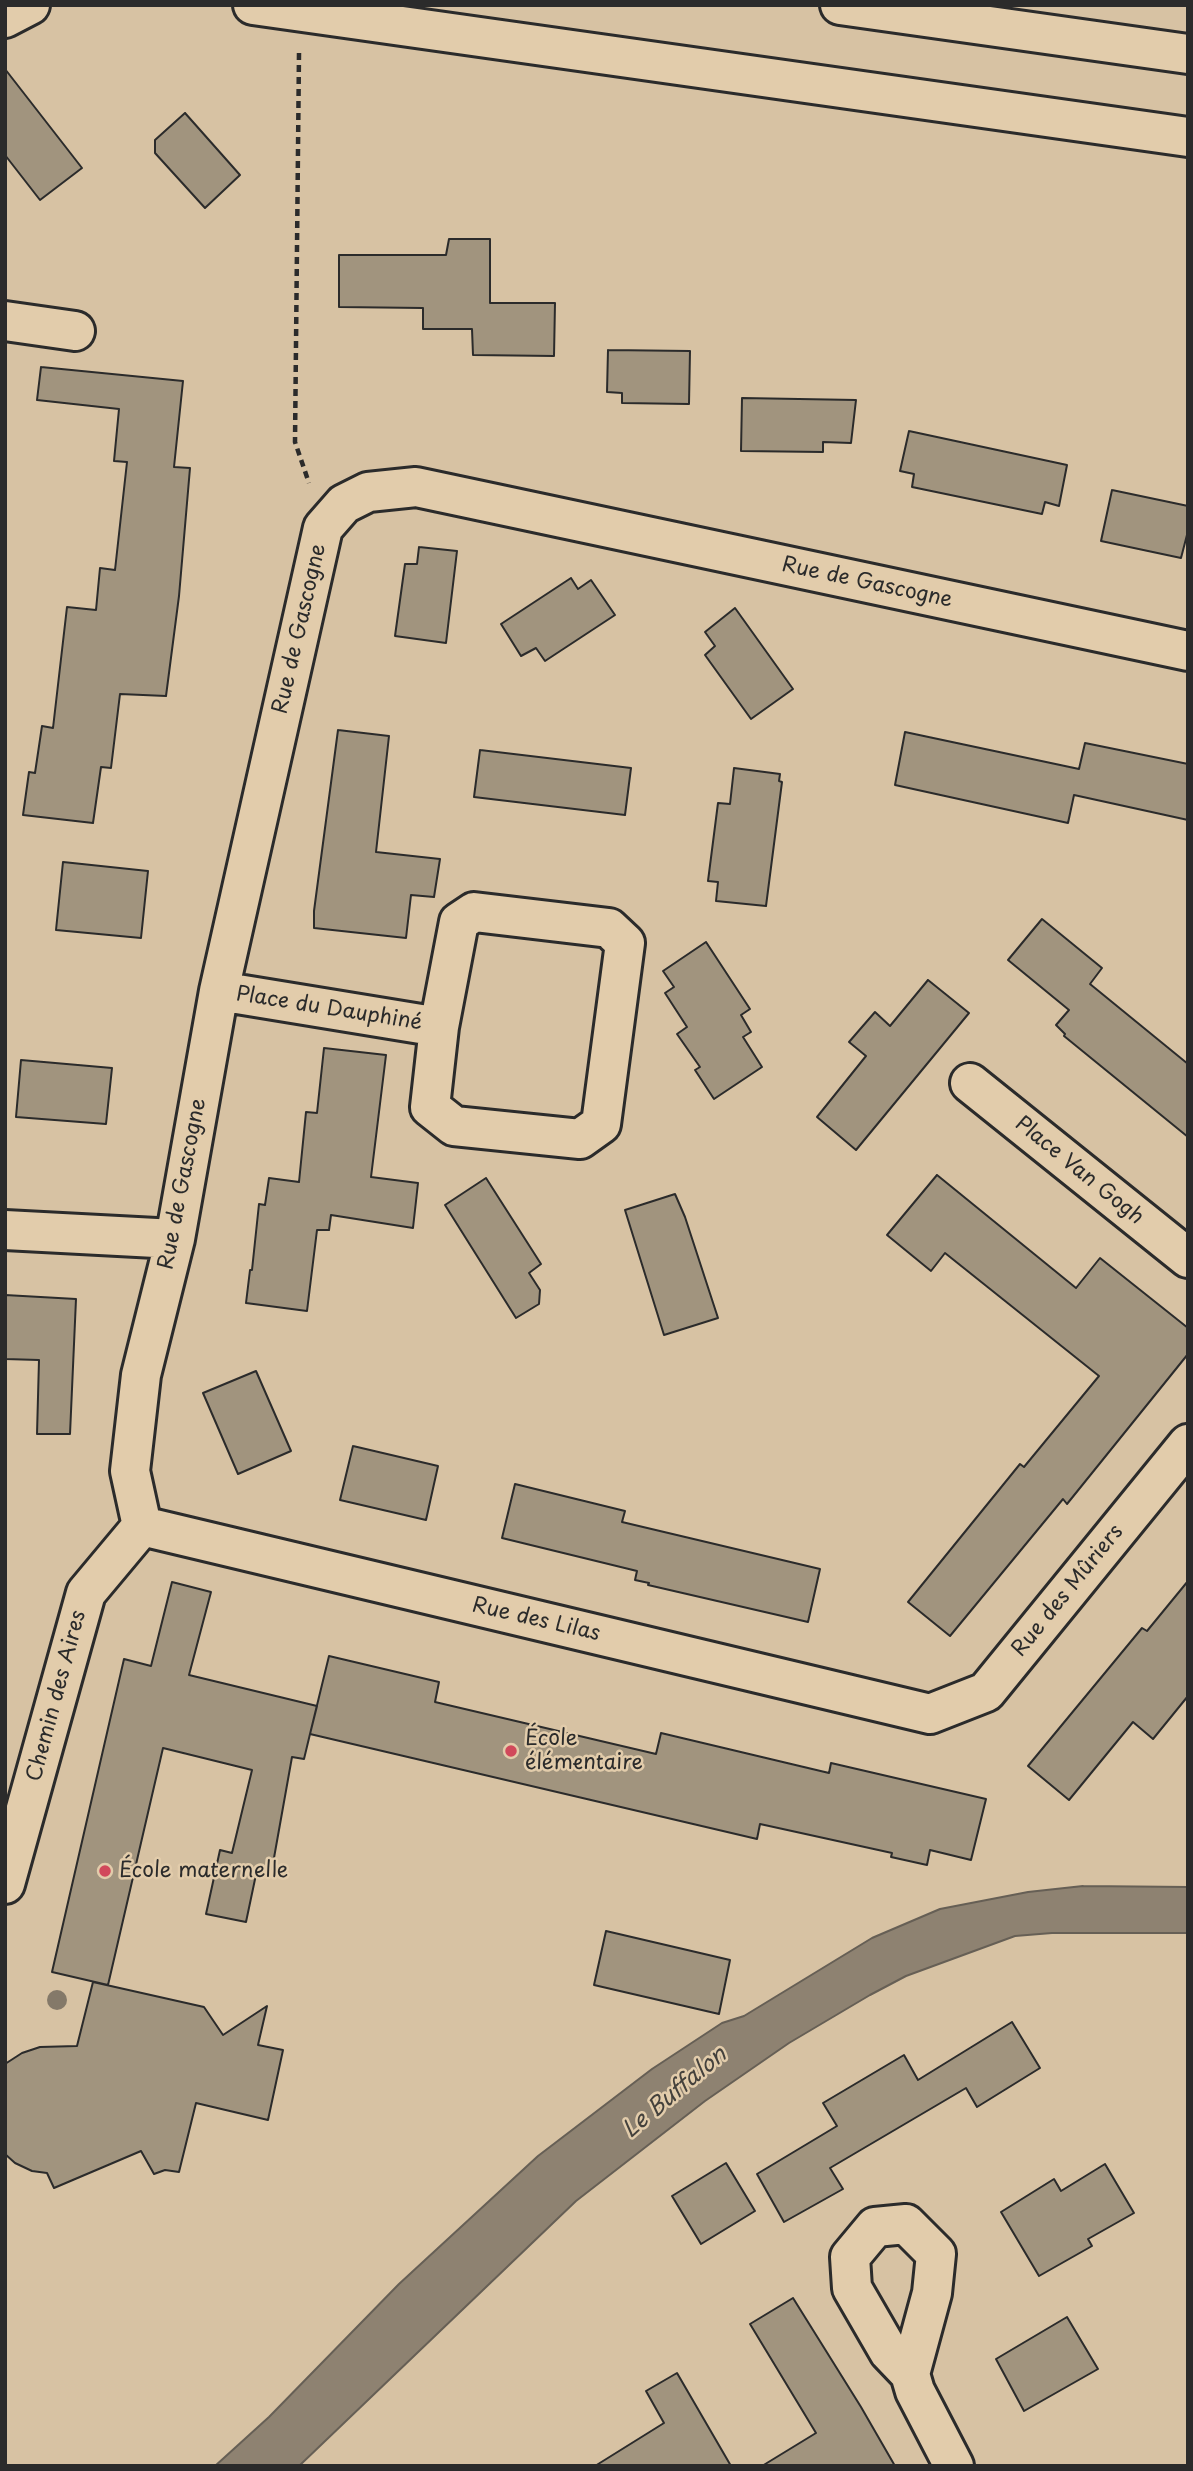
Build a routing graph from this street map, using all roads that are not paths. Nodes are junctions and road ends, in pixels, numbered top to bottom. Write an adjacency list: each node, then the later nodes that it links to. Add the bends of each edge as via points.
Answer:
1 (30, 5): 4 (street)
2 (253, 5): 6 (street)
3 (840, 5): 5 (street)
4 (5, 18)
5 (1188, 54)
6 (1188, 137)
7 (5, 321): 8 (street)
8 (75, 331)
9 (1188, 651): 10 (street, Rue de Gascogne, via 416,488 368,492 344,504 323,527)
10 (219, 992): 11 (street, Place du Dauphiné); 14 (street, Rue de Gascogne)
11 (439, 1027): 11 (street, Place du Dauphiné, via 430,1107 454,1126 580,1139 601,1124 625,943 609,928 474,912 459,922)
12 (970, 1083): 15 (street, Place Van Gogh)
13 (5, 1230): 14 (street)
14 (175, 1239): 17 (street, Rue de Gascogne, via 140,1389 130,1471)
15 (1188, 1258)
16 (1188, 1444): 18 (street, Rue des Mûriers, via 986,1692)
17 (142, 1526): 18 (street, Rue des Lilas); 19 (street, Chemin des Aires, via 86,1592)
18 (930, 1714)
19 (5, 1884)
20 (910, 2374): 21 (street)
21 (954, 2466)

